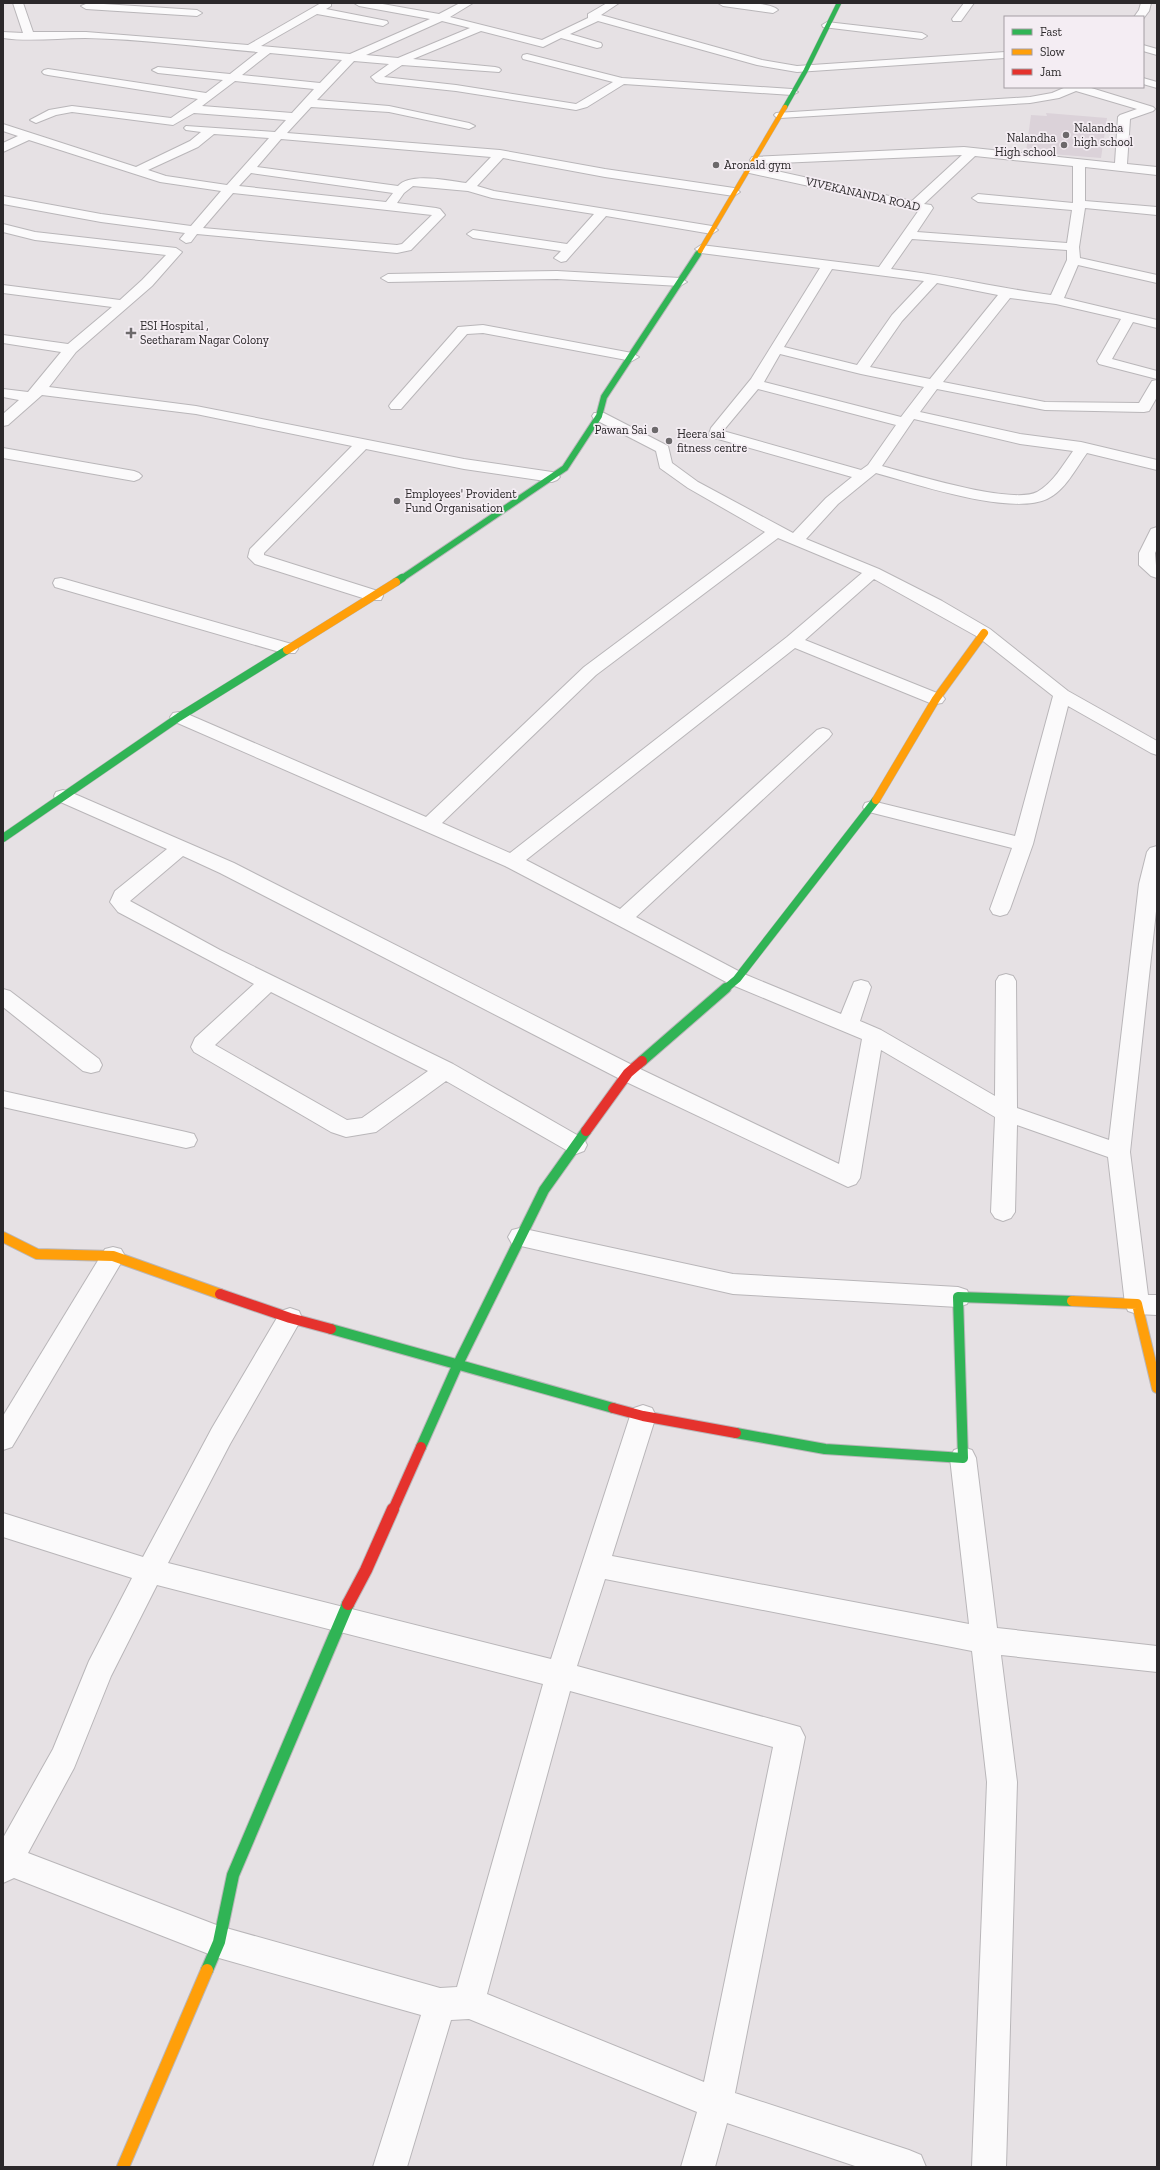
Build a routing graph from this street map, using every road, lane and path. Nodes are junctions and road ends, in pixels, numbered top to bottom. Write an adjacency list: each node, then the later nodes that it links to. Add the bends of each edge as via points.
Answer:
1 (18, 3): 25 (street)
2 (207, 3): 14 (street)
3 (328, 3): 12 (street)
4 (359, 3): 16 (street)
5 (468, 3): 16 (street)
6 (614, 3): 17 (street, via 592,16)
7 (723, 3): 13 (street)
8 (839, 3): 19 (street)
9 (969, 3): 18 (street)
10 (1146, 3): 15 (street)
11 (85, 4): 14 (street); 24 (street)
12 (314, 10): 21 (street); 30 (street)
13 (774, 10)
14 (197, 13): 27 (street)
15 (1140, 16)
16 (439, 18): 20 (street); 21 (street)
17 (596, 18): 22 (street); 40 (street, via 761,64)
18 (957, 19)
19 (827, 25): 26 (street); 40 (street)
20 (480, 28): 22 (street, via 543,44); 37 (street)
21 (418, 29): 36 (street)
22 (560, 34): 28 (street)
23 (3, 35): 25 (street)
24 (86, 35): 25 (street); 27 (street)
25 (23, 36): 29 (street)
26 (922, 36)
27 (170, 41): 30 (street)
28 (597, 45)
29 (3, 46)
30 (250, 48): 32 (street)
31 (1144, 48): 33 (street)
32 (267, 50): 36 (street); 42 (street)
33 (1157, 52)
34 (1004, 55): 40 (street)
35 (527, 57): 44 (street)
36 (350, 58): 37 (street); 46 (street)
37 (400, 61): 39 (street); 44 (street, via 377,77 380,80 456,88 571,106 583,106)
38 (158, 70): 42 (street)
39 (495, 70)
40 (806, 70): 49 (street)
41 (48, 72): 50 (street)
42 (230, 77): 46 (street); 50 (street)
43 (1144, 81): 45 (street)
44 (622, 82): 49 (street)
45 (1157, 85)
46 (324, 87): 51 (street)
47 (1074, 88): 53 (street, via 1055,96 1030,100)
48 (1079, 88): 67 (street, via 1149,109 1124,117)
49 (792, 92): 53 (street)
50 (208, 97): 52 (street)
51 (309, 103): 54 (street); 56 (street, via 389,109)
52 (191, 109): 54 (street); 55 (street, via 173,122 72,109 54,112)
53 (780, 115): 66 (street)
54 (296, 117): 61 (street)
55 (36, 120)
56 (469, 126)
57 (3, 127): 60 (street)
58 (190, 128): 59 (street)
59 (211, 130): 61 (street); 69 (street, via 194,144)
60 (28, 136): 62 (street); 69 (street)
61 (277, 136): 64 (street); 68 (street)
62 (3, 148)
63 (972, 152): 65 (street); 66 (street); 77 (street)
64 (500, 154): 71 (street); 74 (street)
65 (1079, 163): 67 (street); 78 (street)
66 (753, 164): 74 (street); 77 (street, VIVEKANANDA ROAD)
67 (1121, 167): 70 (street)
68 (248, 169): 72 (street); 73 (street)
69 (137, 171): 72 (street, via 164,179)
70 (1157, 171)
71 (469, 187): 73 (street, via 413,182); 81 (street, via 492,194)
72 (230, 189): 79 (street); 83 (street)
73 (401, 190): 79 (street)
74 (734, 192): 84 (street)
75 (978, 198): 78 (street)
76 (3, 200): 83 (street, via 101,218)
77 (915, 205): 85 (street, VIVEKANANDA ROAD, via 927,208)
78 (1079, 205): 80 (street); 90 (street)
79 (389, 206): 83 (street, via 436,212 439,215 406,247 397,249)
80 (1157, 212)
81 (602, 213): 84 (street); 87 (street)
82 (3, 228): 89 (street, via 34,236)
83 (192, 230): 89 (street)
84 (712, 230): 88 (street)
85 (910, 233): 90 (street); 92 (street)
86 (473, 234): 87 (street)
87 (570, 248): 93 (street, via 558,261)
88 (701, 248): 91 (street); 97 (street)
89 (176, 252): 101 (street, via 147,283)
90 (1074, 254): 96 (street); 100 (street)
91 (829, 264): 92 (street); 106 (street)
92 (883, 271): 95 (street)
93 (557, 275): 94 (street); 97 (street)
94 (388, 278)
95 (934, 278): 99 (street); 108 (street, via 897,318)
96 (1157, 279)
97 (680, 282): 107 (street)
98 (3, 289): 101 (street)
99 (1007, 293): 100 (street); 112 (street)
100 (1056, 300): 102 (street)
101 (122, 304): 105 (street)
102 (1129, 317): 103 (street); 109 (street, via 1104,361)
103 (1157, 324)
104 (3, 339): 105 (street)
105 (71, 349): 114 (street)
106 (776, 349): 108 (street); 110 (street)
107 (632, 357): 115 (street, via 468,328 463,330); 116 (street, via 604,397)
108 (861, 370): 112 (street)
109 (1157, 375)
110 (755, 384): 117 (street); 123 (street, via 716,434)
111 (1157, 384): 112 (street, via 1146,406 1141,408 1045,406)
112 (933, 385): 117 (street)
113 (3, 393): 114 (street)
114 (35, 394): 118 (street); 119 (street, via 196,410)
115 (396, 406)
116 (600, 416): 125 (street, via 565,468); 126 (street, via 663,449 665,465 693,485)
117 (908, 418): 120 (street); 123 (street)
118 (3, 422)
119 (362, 444): 125 (street, via 464,464); 132 (street, via 256,552 256,557 261,561)
120 (1083, 448): 122 (street); 123 (street, via 1053,487 1041,496 1027,499 995,497)
121 (3, 453): 124 (street)
122 (1157, 465)
123 (868, 472): 128 (street, via 832,501)
124 (134, 476)
125 (552, 477): 132 (street)
126 (776, 532): 128 (street); 143 (street, via 590,671)
127 (1157, 532): 130 (street, via 1146,553 1147,565)
128 (795, 541): 129 (street)
129 (873, 572): 133 (street); 134 (street)
130 (1157, 573)
131 (61, 583): 135 (street)
132 (374, 596): 135 (street)
133 (984, 634): 136 (street); 137 (street)
134 (793, 641): 137 (street); 148 (street)
135 (289, 649): 138 (street)
136 (1062, 695): 140 (street); 145 (street)
137 (936, 699): 142 (street)
138 (179, 717): 141 (street); 143 (street)
139 (823, 734): 150 (street)
140 (1157, 749)
141 (63, 796): 144 (street); 146 (street)
142 (872, 807): 145 (street); 151 (street)
143 (430, 824): 148 (street)
144 (3, 838)
145 (1022, 844): 149 (street)
146 (181, 848): 153 (street, via 122,896 120,902 214,955); 160 (street, via 227,868)
147 (1157, 852): 165 (street, via 1149,884)
148 (512, 861): 150 (street)
149 (1000, 909)
150 (622, 919): 151 (street)
151 (737, 979): 156 (street); 160 (street)
152 (1006, 981): 162 (street)
153 (269, 982): 159 (street); 159 (street, via 203,1043 202,1047 339,1126 346,1129 368,1126)
154 (861, 987): 156 (street)
155 (3, 996): 158 (street)
156 (848, 1025): 157 (street)
157 (873, 1035): 160 (street, via 848,1178); 162 (street)
158 (91, 1065)
159 (445, 1070): 164 (street)
160 (628, 1073): 164 (street)
161 (3, 1099): 163 (street)
162 (1006, 1113): 165 (street); 166 (street)
163 (186, 1140)
164 (576, 1145): 168 (street, via 544,1190)
165 (1119, 1152): 171 (street)
166 (1003, 1212)
167 (3, 1236): 169 (street, via 37,1254)
168 (520, 1236): 170 (street, via 733,1284); 173 (street)
169 (113, 1256): 172 (street); 176 (street)
170 (958, 1297): 171 (street); 177 (street)
171 (1147, 1305): 174 (street)
172 (290, 1318): 173 (street); 180 (street, via 221,1436)
173 (457, 1366): 175 (street); 181 (street, via 369,1563)
174 (1157, 1388)
175 (643, 1416): 177 (street, via 825,1449); 179 (street)
176 (3, 1439)
177 (963, 1458): 182 (street)
178 (3, 1525): 180 (street)
179 (597, 1565): 182 (street); 184 (street)
180 (150, 1571): 181 (street); 185 (street, via 99,1670 64,1758)
181 (340, 1620): 184 (street); 186 (street, via 233,1875)
182 (984, 1640): 183 (street); 193 (street, via 1002,1782)
183 (1157, 1659)
184 (560, 1675): 187 (street); 188 (street, via 790,1737)
185 (4, 1862): 186 (street)
186 (219, 1942): 187 (street); 189 (street)
187 (454, 2003): 188 (street); 190 (street)
188 (716, 2103): 191 (street); 192 (street)
189 (123, 2167)
190 (390, 2167)
191 (698, 2167)
192 (909, 2167)
193 (989, 2167)

